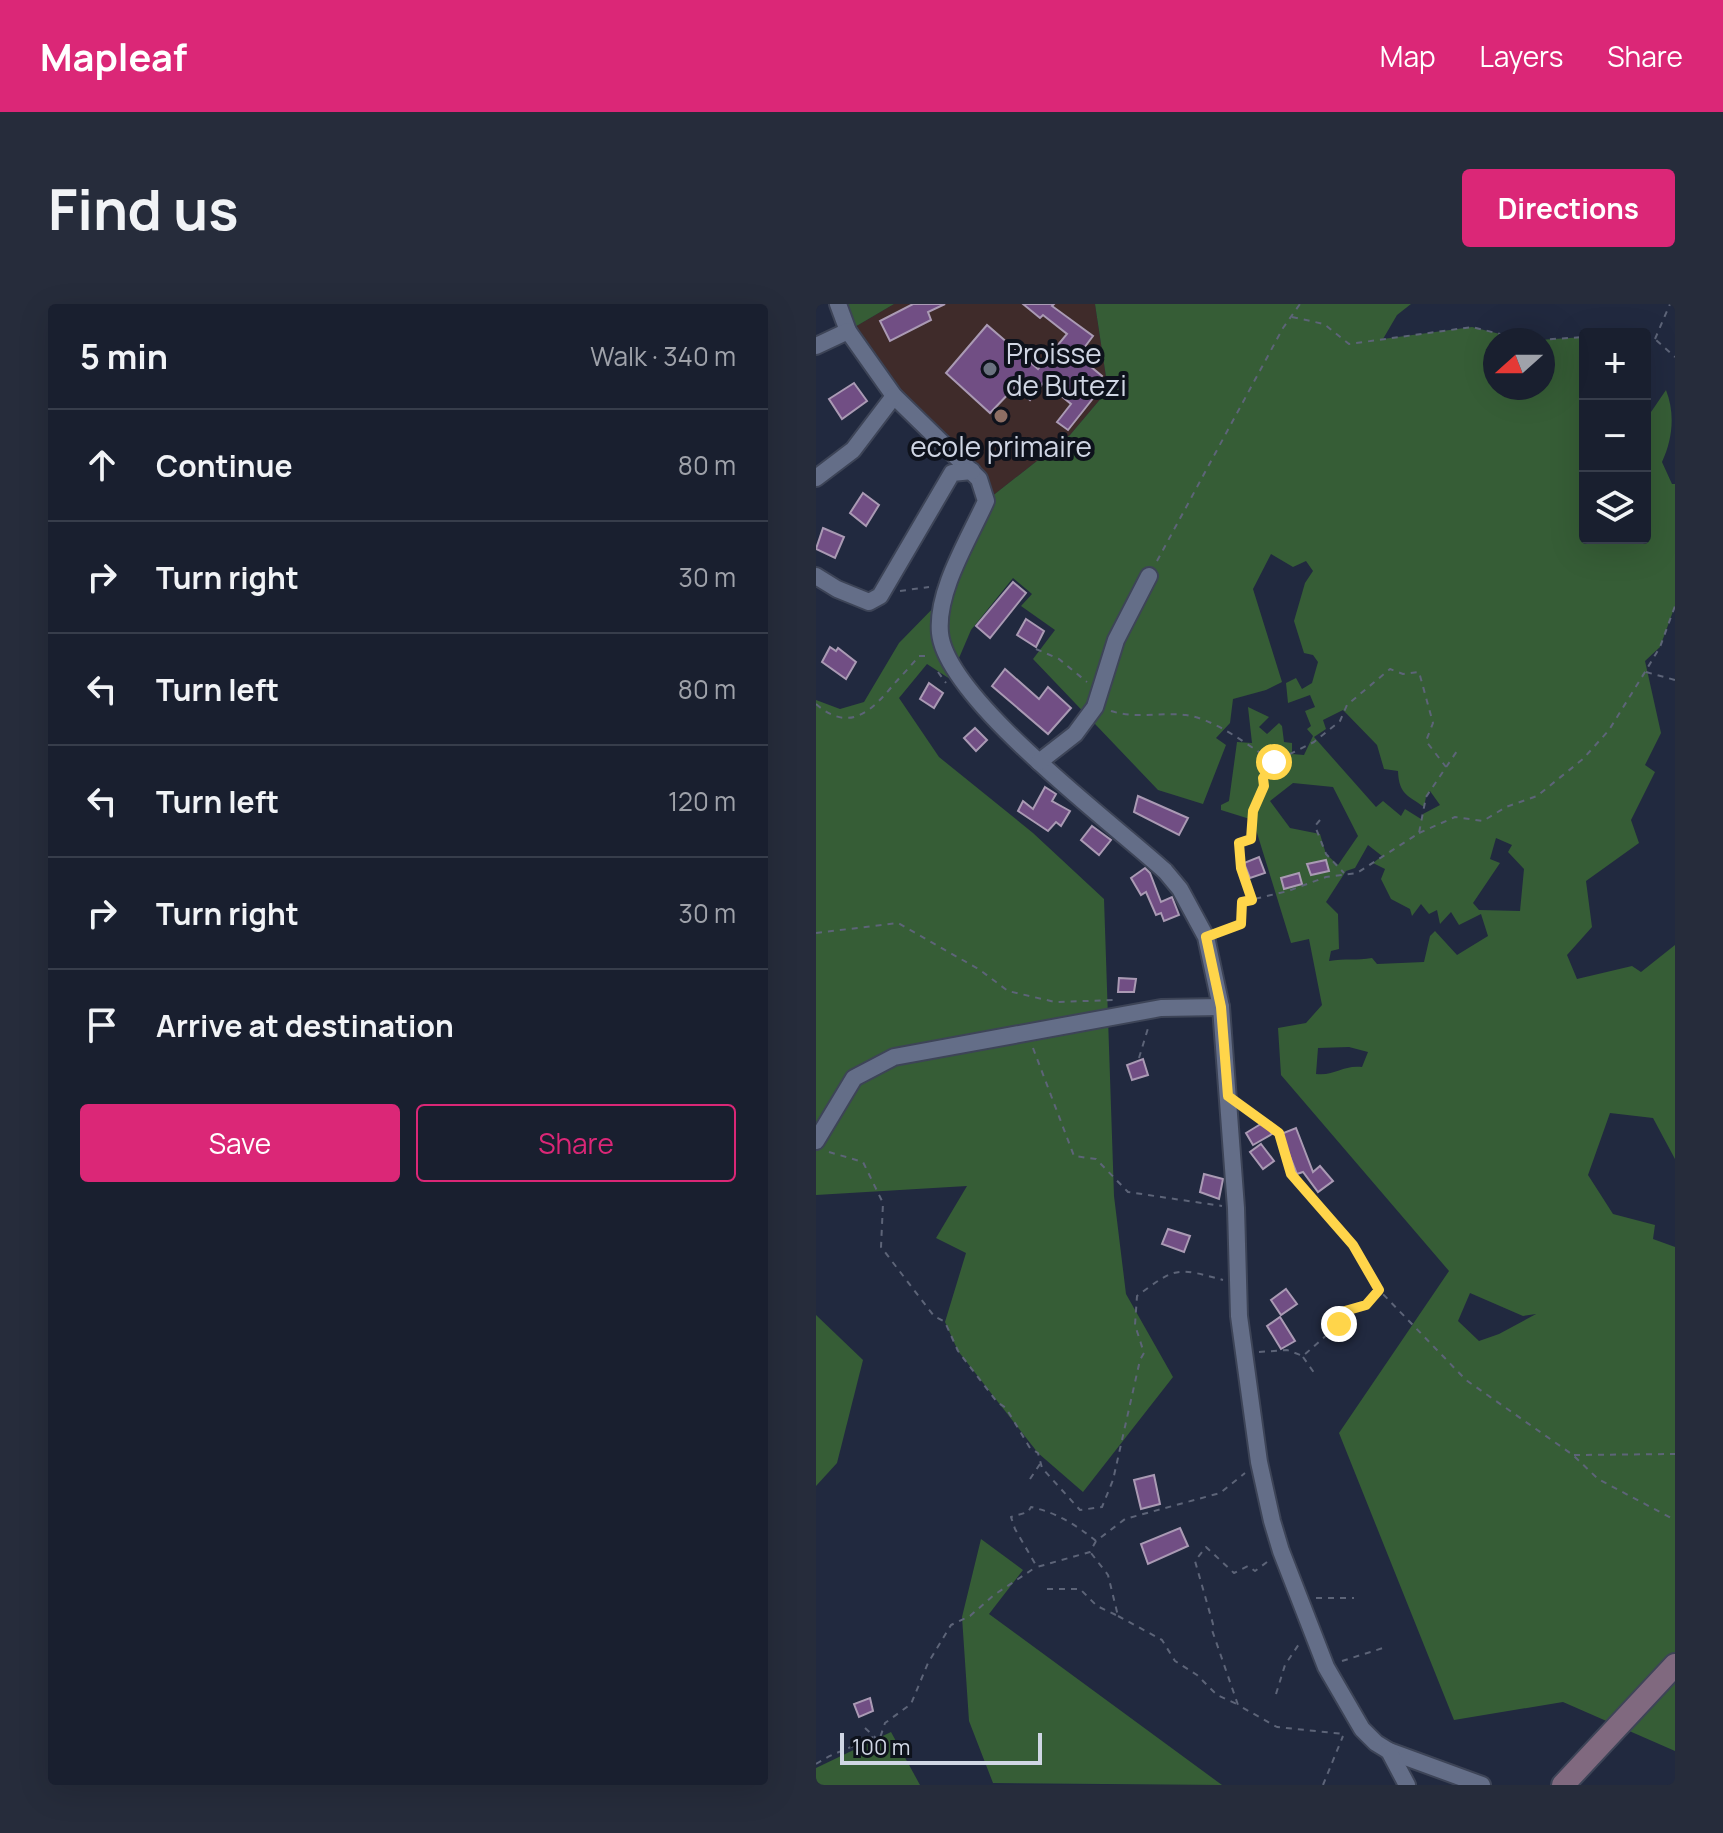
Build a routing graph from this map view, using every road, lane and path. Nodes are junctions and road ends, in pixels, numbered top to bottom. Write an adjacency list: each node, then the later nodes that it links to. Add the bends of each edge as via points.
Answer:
1 (838, 304): 6 (street)
2 (1300, 304): 4 (path)
3 (1670, 304): 10 (path)
4 (1291, 317): 5 (path, via 1324,324 1349,344); 17 (path)
5 (1483, 330)
6 (848, 331): 11 (street); 13 (street)
7 (1579, 337): 9 (path)
8 (1651, 338): 10 (path)
9 (1555, 339)
10 (1655, 339): 12 (path)
11 (816, 346)
12 (1675, 357)
13 (894, 396): 14 (street); 15 (street, via 853,450)
14 (972, 471): 18 (street, via 986,501); 19 (street, via 952,473)
15 (816, 478)
16 (816, 576): 19 (street, via 869,602)
17 (1149, 576): 27 (street, via 1116,640)
18 (948, 586): 19 (path); 26 (street, via 940,631 945,652)
19 (880, 596)
20 (1675, 606): 24 (path)
21 (1036, 649): 27 (path, via 1059,659)
22 (935, 661): 28 (path, via 919,656 875,705 855,718 829,716)
23 (936, 668): 26 (path, via 947,685)
24 (1645, 672): 25 (path); 34 (path, via 1609,730 1537,796 1483,821 1455,817)
25 (1675, 680)
26 (964, 681): 30 (street)
27 (1098, 699): 30 (street, via 1075,734); 32 (path, via 1123,715 1189,715 1231,733 1259,752)
28 (816, 704)
29 (1457, 751): 31 (path)
30 (1039, 762): 38 (street, via 1165,871)
31 (1446, 768): 32 (path, via 1426,741 1433,723 1419,672 1390,669 1347,705 1340,721 1314,742 1274,762); 34 (path, via 1426,797)
32 (1263, 778): 36 (path, via 1251,839 1239,843)
33 (1320, 820): 35 (path, via 1315,826 1326,854)
34 (1419, 833): 35 (path, via 1357,873)
35 (1344, 874): 36 (path)
36 (1252, 900): 38 (path, via 1242,902 1241,924)
37 (816, 933): 41 (path, via 898,923 1008,991 1055,1002 1117,1000)
38 (1206, 937): 39 (street)
39 (1221, 1007): 40 (street); 44 (street)
40 (1156, 1009): 41 (street); 43 (path)
41 (1139, 1012): 42 (street)
42 (1027, 1032): 45 (street, via 894,1057 870,1069 854,1078); 46 (path, via 1074,1156 1096,1159 1128,1192)
43 (1139, 1058)
44 (1228, 1096): 46 (street); 48 (path, via 1279,1133 1291,1174 1353,1245)
45 (818, 1145): 55 (path, via 863,1162 883,1203 881,1247 934,1316 945,1322 958,1351 1006,1408)
46 (1236, 1208): 47 (street)
47 (1239, 1278): 49 (street); 55 (path, via 1225,1280 1180,1269 1137,1296 1135,1325 1144,1353 1102,1507 1080,1510)
48 (1379, 1290): 50 (path, via 1366,1305 1339,1316 1339,1324); 53 (path, via 1466,1380)
49 (1243, 1352): 50 (path, via 1287,1350); 54 (street)
50 (1303, 1356): 51 (path)
51 (1315, 1374)
52 (1675, 1454): 53 (path)
53 (1573, 1455): 57 (path, via 1598,1479)
54 (1259, 1462): 58 (path, via 1220,1493 1125,1519); 59 (street)
55 (1041, 1463): 56 (path)
56 (1030, 1479)
57 (1675, 1520)
58 (1096, 1541): 60 (path); 61 (path, via 1074,1523 1031,1507 1011,1517)
59 (1281, 1551): 64 (street); 71 (path, via 1255,1571 1248,1566 1234,1573 1206,1547 1195,1561)
60 (1090, 1552): 61 (path); 65 (path, via 1108,1575)
61 (1037, 1567): 75 (path, via 951,1625 911,1704 885,1723 879,1741)
62 (1047, 1589): 65 (path, via 1080,1589 1097,1606)
63 (1354, 1598): 64 (path)
64 (1299, 1599): 66 (street)
65 (1118, 1616): 71 (path, via 1162,1640 1175,1661)
66 (1305, 1617): 69 (street); 70 (path, via 1301,1641 1285,1665)
67 (1383, 1648): 69 (path)
68 (1675, 1665): 81 (street)
69 (1326, 1667): 73 (street)
70 (1276, 1694)
71 (1238, 1705): 74 (path, via 1277,1727)
72 (865, 1728): 75 (path)
73 (1362, 1729): 74 (path); 76 (street)
74 (1344, 1734): 78 (path)
75 (874, 1737): 77 (path)
76 (1389, 1751): 79 (street); 80 (street)
77 (816, 1764)
78 (1323, 1785)
79 (1407, 1785)
80 (1482, 1785)
81 (1563, 1785)

